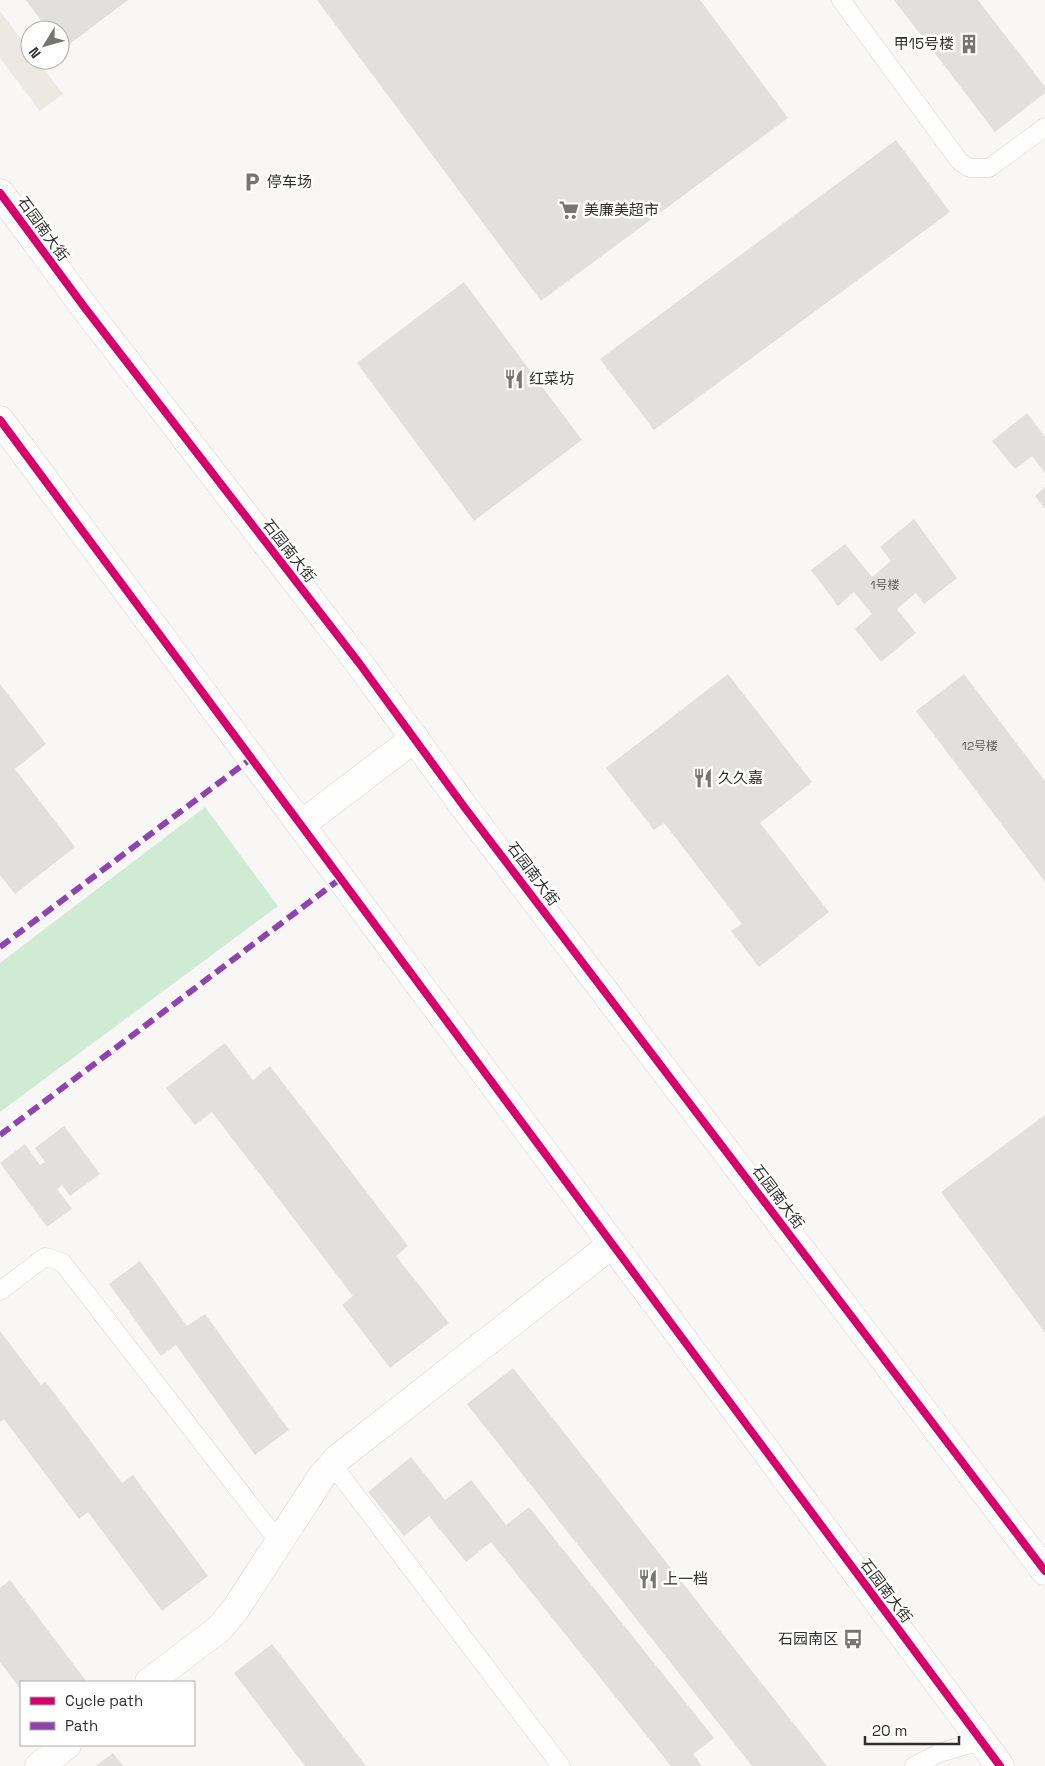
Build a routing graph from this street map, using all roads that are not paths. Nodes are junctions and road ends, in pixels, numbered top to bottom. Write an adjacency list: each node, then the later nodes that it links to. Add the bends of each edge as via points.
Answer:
1 (841, 0): 2 (lane, via 960,162 970,168 989,168)
2 (1045, 127)
3 (0, 194): 5 (main road, 石园南大街)
4 (0, 420): 6 (main road, 石园南大街)
5 (415, 738): 6 (main road); 11 (main road, 石园南大街)
6 (302, 824): 7 (main road, 石园南大街, via 351,896)
7 (612, 1245): 9 (main road); 13 (main road, 石园南大街)
8 (0, 1291): 10 (lane, via 46,1257 62,1262)
9 (332, 1464): 10 (main road); 16 (lane)
10 (279, 1542): 12 (main road, via 235,1610 218,1629)
11 (1045, 1571)
12 (150, 1681)
13 (981, 1741): 17 (lane, via 939,1752); 18 (main road, 石园南大街)
14 (65, 1746): 15 (main road)
15 (39, 1766)
16 (561, 1766)
17 (914, 1766)
18 (1000, 1766)

